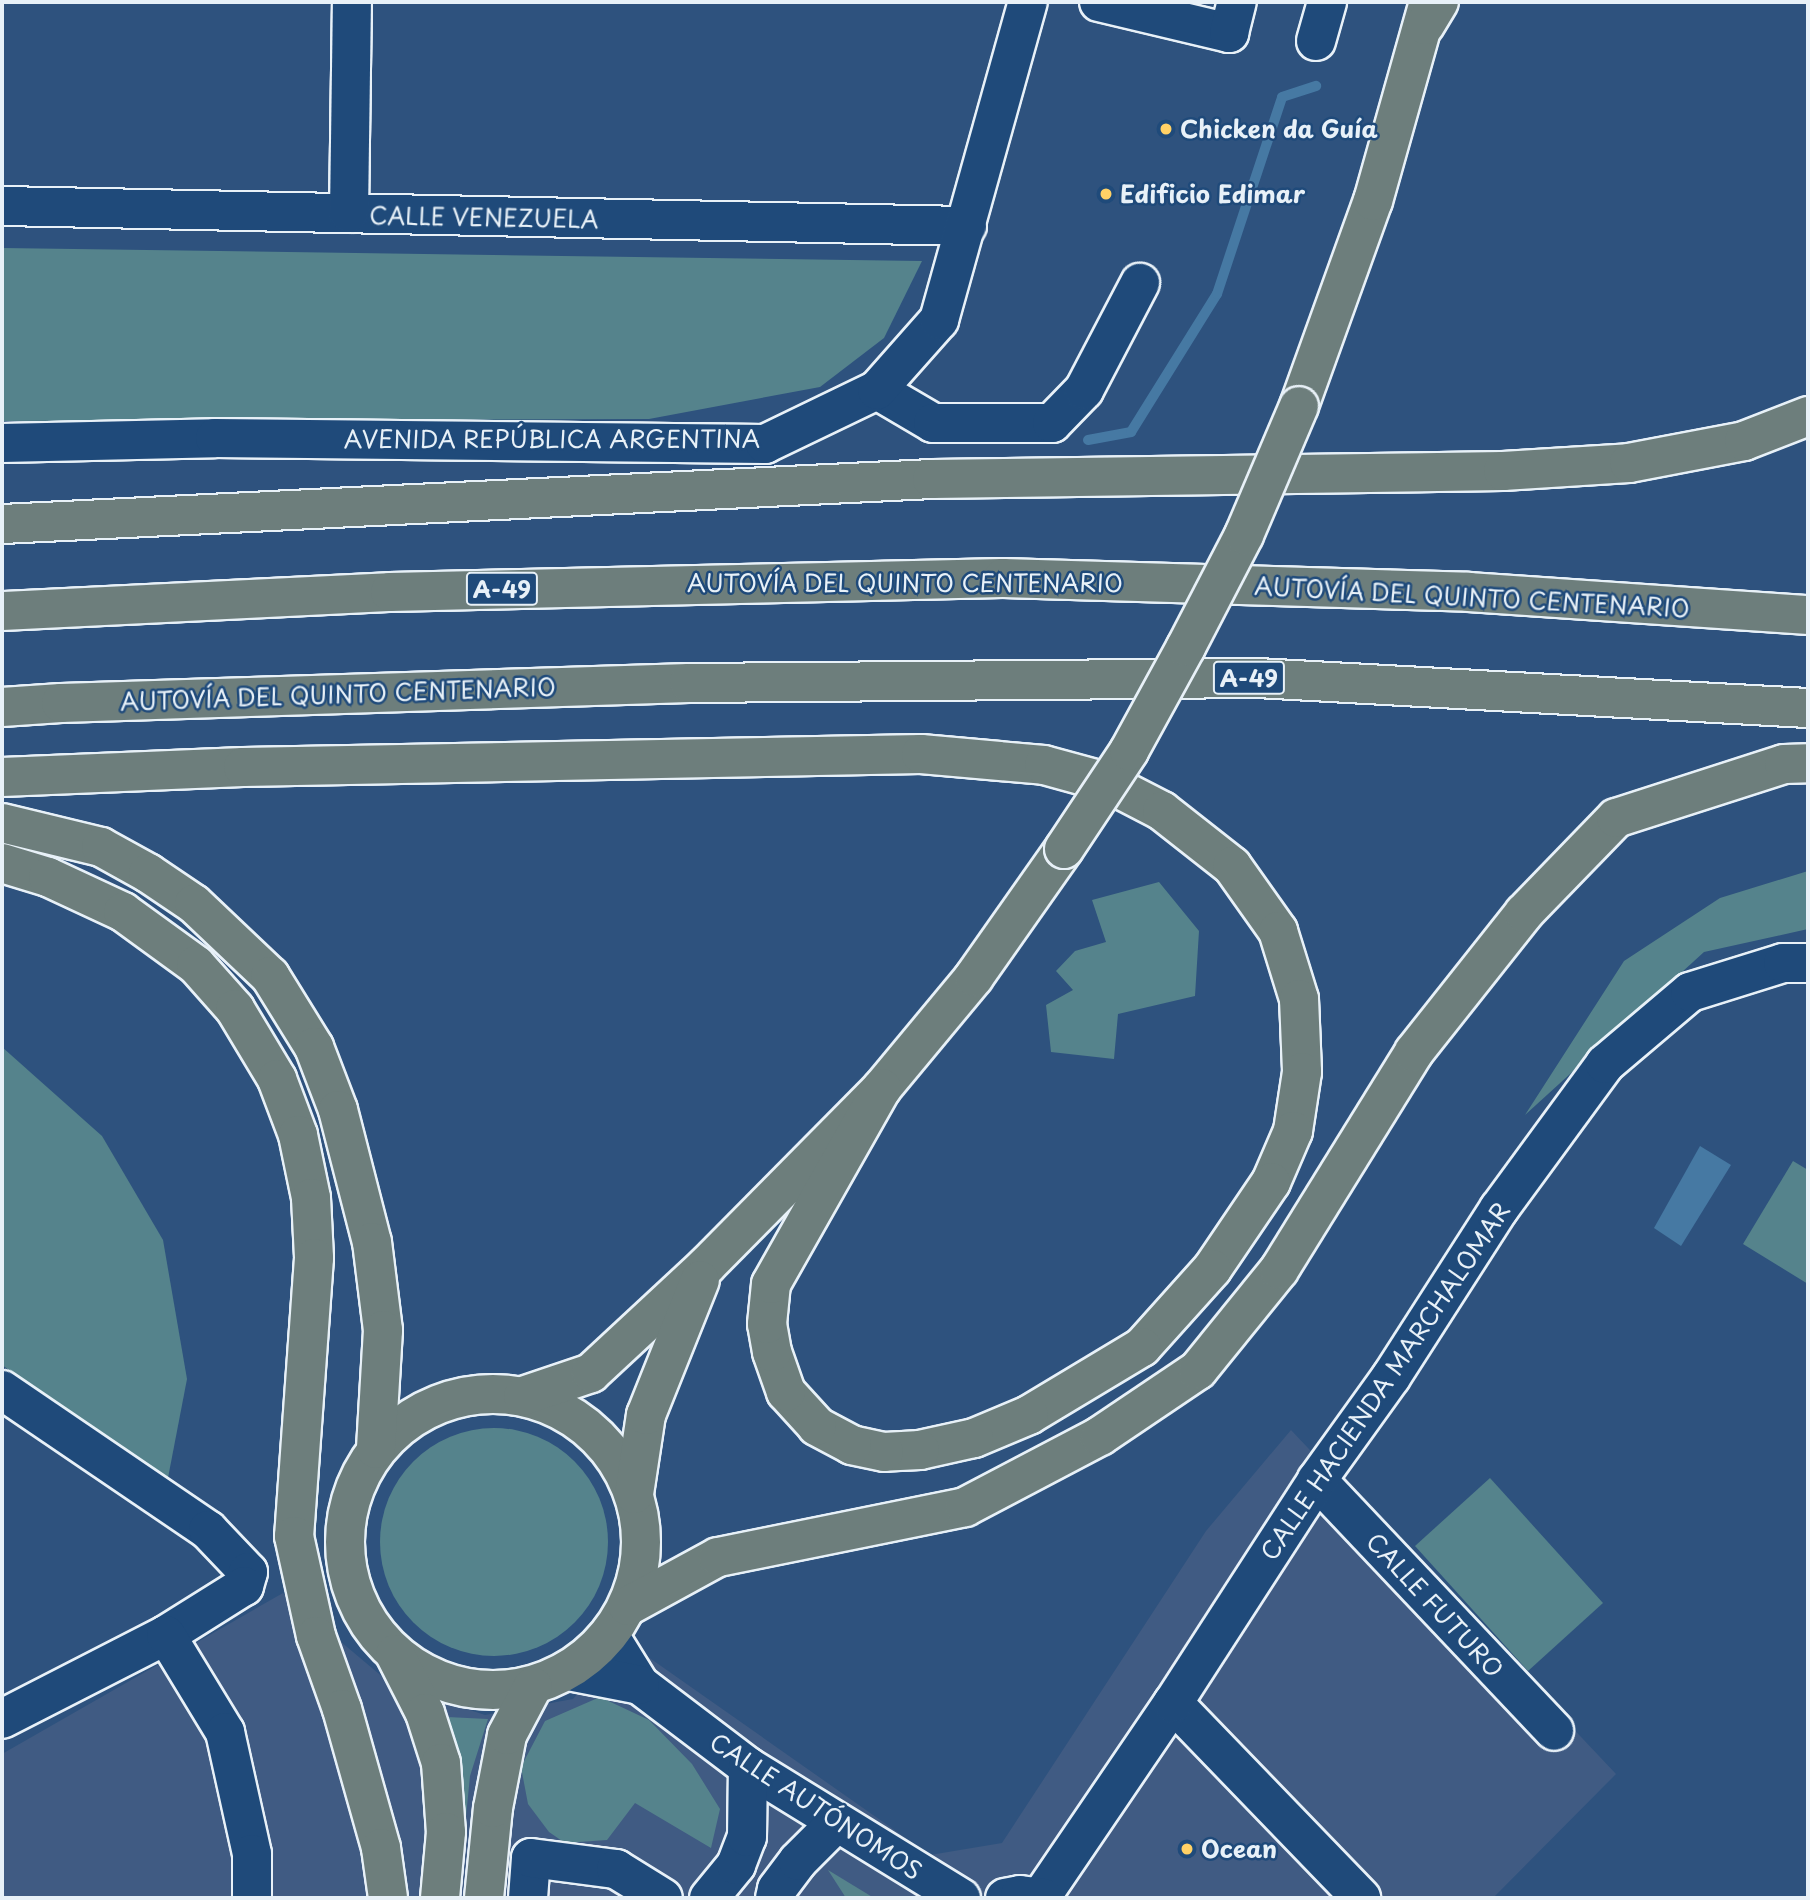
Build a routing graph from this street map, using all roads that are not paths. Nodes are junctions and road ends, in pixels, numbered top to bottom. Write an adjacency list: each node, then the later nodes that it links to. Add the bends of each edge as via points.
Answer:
1 (352, 2): 9 (street)
2 (1028, 2): 10 (street, AVENIDA REPÚBLICA ARGENTINA)
3 (1099, 2): 4 (street, via 1229,33)
4 (1237, 2)
5 (1327, 2): 7 (street)
6 (1431, 10): 25 (main road, bridge, via 1373,201 1299,406 1244,535 1129,751 974,977)
7 (1316, 41)
8 (2, 206): 9 (street, CALLE VENEZUELA)
9 (349, 213): 10 (street, CALLE VENEZUELA)
10 (967, 226): 12 (street, AVENIDA REPÚBLICA ARGENTINA, via 939,320)
11 (1140, 283): 12 (street, via 1084,390 1052,423 933,423)
12 (877, 390): 14 (street, AVENIDA REPÚBLICA ARGENTINA, via 765,444 215,438)
13 (1808, 416): 15 (main road, via 1744,441 1629,463 1503,471 932,479)
14 (2, 443)
15 (2, 524)
16 (2, 611): 17 (main road, AUTOVÍA DEL QUINTO CENTENARIO / A-49, via 390,592 1003,578 1469,592)
17 (1808, 615)
18 (2, 707): 19 (main road, AUTOVÍA DEL QUINTO CENTENARIO / A-49, via 689,682 1257,678)
19 (1808, 708)
20 (1808, 764): 32 (main road, via 1784,764 1616,818 1524,913 1414,1052 1279,1270 1198,1370 1100,1436 965,1507 718,1556)
21 (2, 777): 25 (main road, via 257,766 921,754 1044,765 1106,782 1162,811 1232,866 1278,931 1299,999 1302,1072 1293,1131 1271,1182 1212,1269 1142,1347 1029,1415 974,1438 920,1450 873,1450 852,1445 817,1426 786,1392 767,1324 771,1284)
22 (2, 823): 29 (main road, via 101,847 194,904 270,975 314,1047 338,1110 372,1242 383,1330)
23 (2, 863): 45 (main road, via 48,877 123,912 196,965 235,1009 277,1079 298,1135 311,1198 314,1258 294,1536 316,1636 381,1848)
24 (1808, 963): 30 (street, CALLE HACIENDA MARCHALOMAR, via 1783,963 1690,992 1605,1064 1499,1209 1391,1377)
25 (882, 1088): 26 (main road)
26 (706, 1266): 28 (main road, via 591,1373); 31 (main road, via 646,1415)
27 (2, 1390): 33 (street, via 208,1530 248,1572 244,1586)
28 (523, 1396): 29 (main road, via 468,1395 417,1413); 31 (main road, via 570,1415 609,1449)
29 (376, 1449): 34 (main road, via 356,1481 344,1555 358,1603 370,1626)
30 (1317, 1480): 38 (street, CALLE HACIENDA MARCHALOMAR); 40 (street, CALLE FUTURO)
31 (634, 1494): 32 (main road, via 642,1550 638,1579)
32 (619, 1620): 35 (main road); 36 (street, CALLE AUTÓNOMOS)
33 (166, 1635): 39 (street); 44 (street, via 225,1732 252,1854)
34 (395, 1654): 37 (main road, via 437,1680 484,1691); 46 (main road, via 425,1713 441,1763 446,1832)
35 (569, 1671): 36 (street, CALLE AUTÓNOMOS); 37 (main road)
36 (640, 1685): 41 (street, CALLE AUTÓNOMOS)
37 (533, 1686): 47 (main road, via 507,1735 493,1808)
38 (1173, 1703): 53 (street, CALLE HACIENDA MARCHALOMAR); 54 (street)
39 (2, 1719)
40 (1554, 1731)
41 (748, 1767): 42 (street, CALLE AUTÓNOMOS); 50 (street, via 747,1837 736,1865)
42 (837, 1822): 51 (street, via 798,1861); 52 (street, CALLE AUTÓNOMOS)
43 (615, 1884): 48 (street, via 531,1858); 49 (street)
44 (252, 1898)
45 (388, 1898)
46 (440, 1898)
47 (484, 1898)
48 (528, 1898)
49 (663, 1898)
50 (709, 1898)
51 (775, 1898)
52 (961, 1898)
53 (1030, 1898)
54 (1361, 1898)

